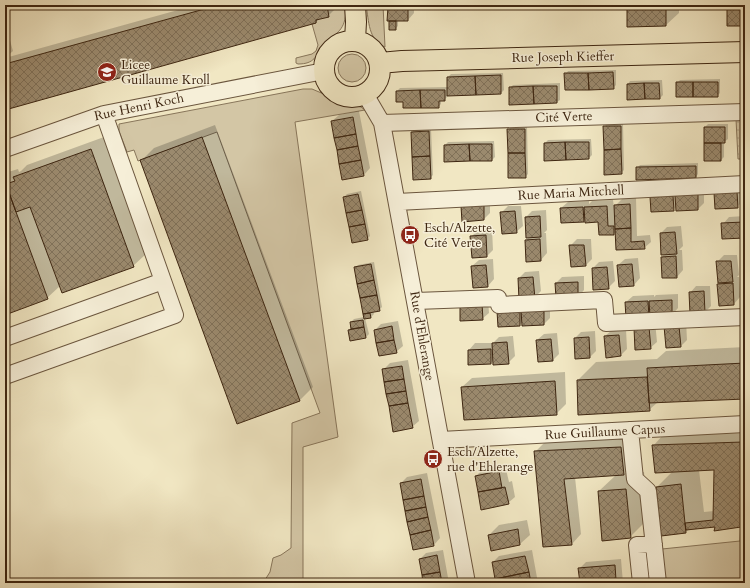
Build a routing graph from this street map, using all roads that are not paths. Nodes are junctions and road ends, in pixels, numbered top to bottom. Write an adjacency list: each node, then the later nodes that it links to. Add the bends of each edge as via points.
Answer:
1 (355, 5): 2 (main road)
2 (355, 40): 4 (main road, via 371,47); 5 (main road, via 336,45 329,52)
3 (745, 52): 4 (main road, Rue Joseph Kieffer)
4 (380, 63): 6 (main road, via 378,81)
5 (324, 70): 6 (main road, via 326,80 338,93 357,97); 8 (street, Rue Henri Koch)
6 (366, 94): 9 (street, Rue d'Ehlerange)
7 (745, 112): 9 (street, Cité Verte)
8 (104, 114): 10 (street, Rue Henri Koch); 13 (street)
9 (382, 123): 12 (street, Rue d'Ehlerange)
10 (5, 149)
11 (745, 184): 12 (street, Rue Maria Mitchell)
12 (397, 202): 14 (street, Rue d'Ehlerange)
13 (163, 281): 16 (street); 17 (street, via 175,315)
14 (416, 301): 15 (street, via 498,298 498,305 604,300 606,323); 20 (street, Rue d'Ehlerange)
15 (745, 317)
16 (5, 338)
17 (5, 376)
18 (745, 424): 19 (street, Rue Guillaume Capus)
19 (630, 430): 20 (street, Rue Guillaume Capus); 21 (street, via 634,479 648,491)
20 (441, 440): 22 (street, Rue d'Ehlerange)
21 (654, 544): 23 (street, via 637,545); 24 (street)
22 (467, 583)
23 (641, 583)
24 (658, 583)

